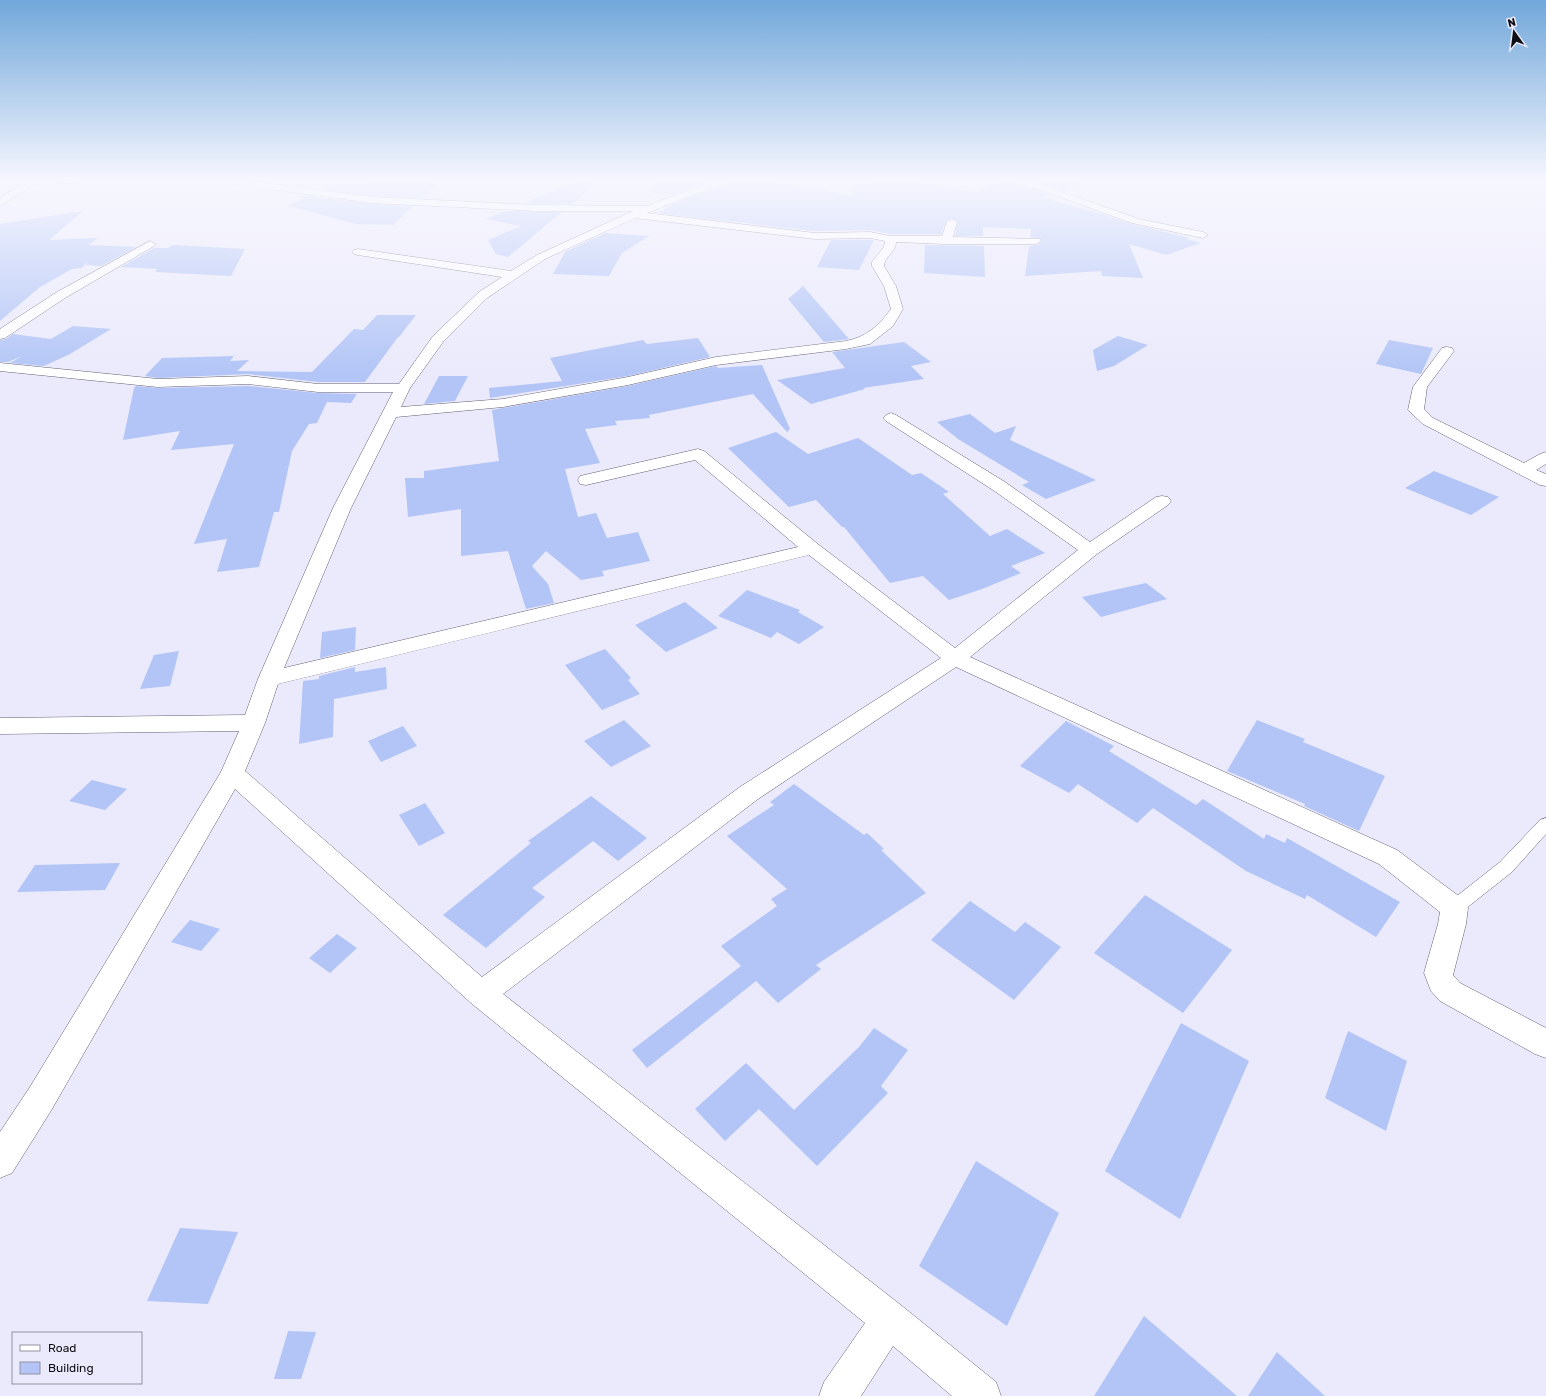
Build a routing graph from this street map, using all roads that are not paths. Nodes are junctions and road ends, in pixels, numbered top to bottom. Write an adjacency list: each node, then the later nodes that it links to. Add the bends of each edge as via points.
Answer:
1 (150, 244): 6 (street, via 61,295)
2 (570, 244): 5 (street, via 541,257)
3 (890, 244): 10 (street, via 878,266 890,286 897,309 888,323 865,341 716,361 628,381 503,404)
4 (358, 252): 5 (street)
5 (513, 275): 9 (street, via 483,295 438,339)
6 (0, 335)
7 (1447, 351): 13 (street, via 1420,387 1416,410 1428,421)
8 (0, 367): 9 (street, via 158,383 248,380 318,388)
9 (403, 388): 10 (street)
10 (389, 413): 20 (street, via 342,508)
11 (891, 418): 18 (street, via 999,486)
12 (1546, 457): 13 (street)
13 (1524, 470): 15 (street)
14 (586, 480): 17 (street, via 698,454)
15 (1546, 481)
16 (1162, 501): 18 (street)
17 (812, 549): 19 (street); 20 (street)
18 (1090, 550): 19 (street)
19 (955, 658): 25 (street, via 1388,857); 26 (street, via 750,793)
20 (269, 679): 21 (street)
21 (254, 723): 22 (street); 23 (street)
22 (0, 726)
23 (232, 773): 26 (street); 28 (street, via 42,1098)
24 (1546, 824): 25 (lane, via 1506,867)
25 (1454, 908): 27 (street, via 1438,973 1441,982 1450,992)
26 (481, 994): 29 (street)
27 (1546, 1044)
28 (0, 1162)
29 (889, 1319): 30 (street); 31 (street)
30 (838, 1396)
31 (982, 1396)

